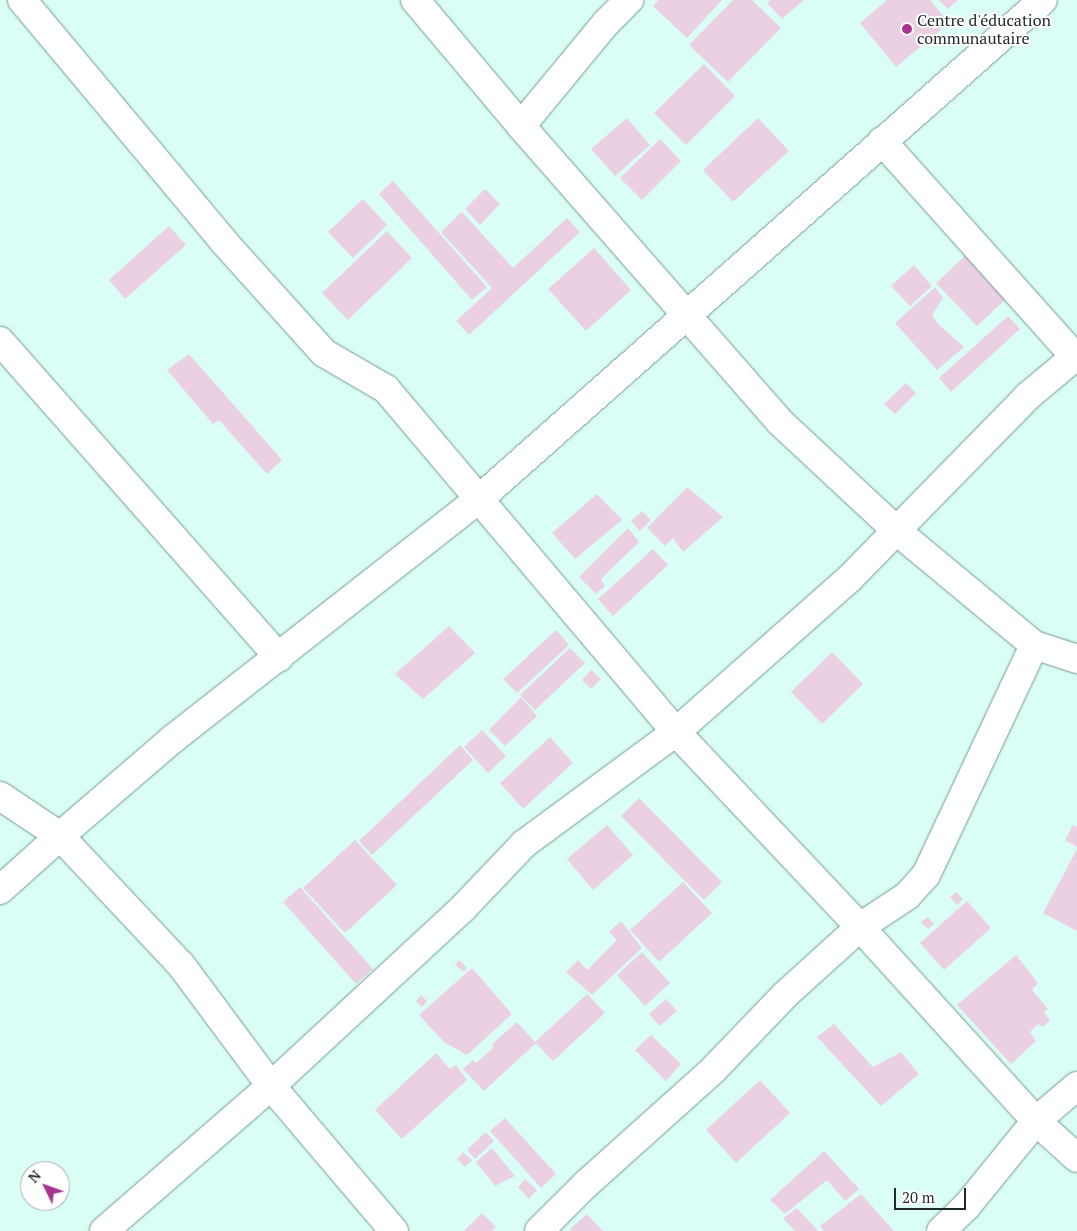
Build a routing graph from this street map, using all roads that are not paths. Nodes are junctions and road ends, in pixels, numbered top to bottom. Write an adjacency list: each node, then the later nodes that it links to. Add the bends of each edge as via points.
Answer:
1 (22, 0): 10 (street, via 224,242 324,353 386,389)
2 (415, 0): 5 (street)
3 (629, 0): 5 (street)
4 (1043, 0): 6 (street)
5 (520, 126): 7 (street)
6 (882, 141): 7 (street); 9 (street)
7 (688, 315): 10 (street); 11 (street, via 780,422)
8 (0, 341): 13 (street)
9 (1076, 357): 11 (street, via 1028,396)
10 (478, 500): 13 (street); 15 (street)
11 (898, 532): 12 (street); 15 (street)
12 (1034, 645): 14 (street); 19 (street, via 926,875 907,896)
13 (279, 656): 17 (street, via 174,738)
14 (1077, 659)
15 (676, 732): 19 (street); 20 (street, via 524,844 464,907)
16 (0, 796): 17 (street)
17 (60, 836): 18 (street); 20 (street, via 181,965)
18 (0, 890)
19 (860, 927): 22 (street); 26 (street, via 786,994 713,1070)
20 (271, 1086): 24 (street); 25 (street)
21 (1077, 1086): 22 (street)
22 (1036, 1121): 23 (street); 27 (street, via 966,1207)
23 (1077, 1158)
24 (104, 1231)
25 (394, 1231)
26 (539, 1231)
27 (941, 1231)

